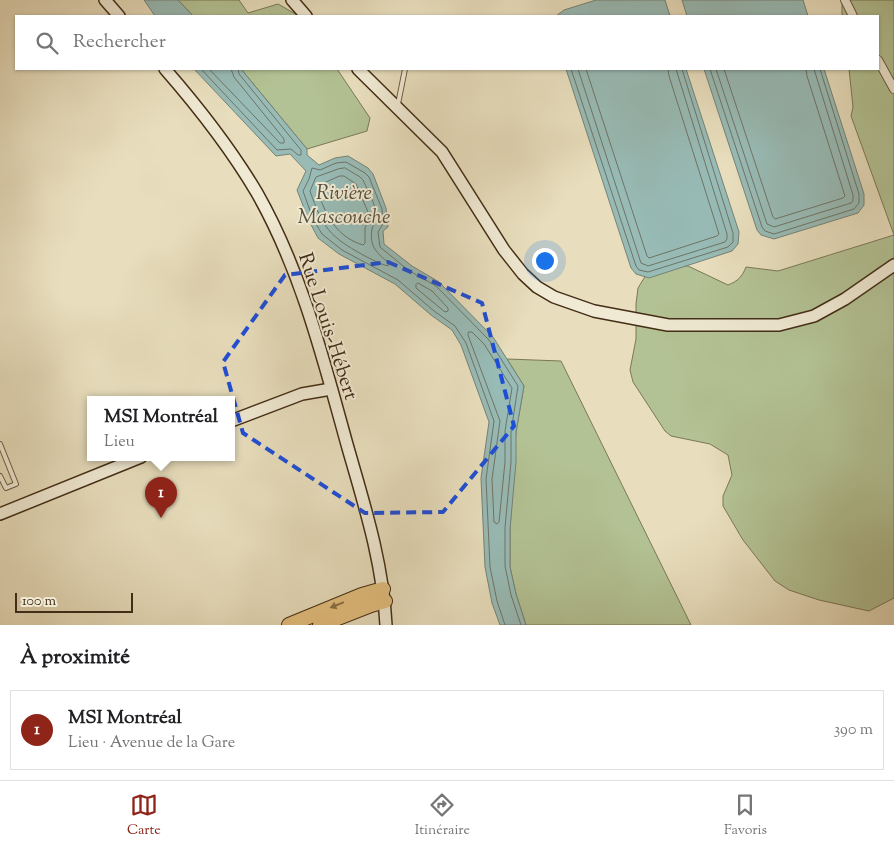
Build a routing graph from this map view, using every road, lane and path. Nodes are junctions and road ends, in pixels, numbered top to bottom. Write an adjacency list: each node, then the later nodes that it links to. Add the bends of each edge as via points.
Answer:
1 (105, 0): 4 (street)
2 (292, 0): 5 (street)
3 (845, 0): 6 (street)
4 (118, 15)
5 (305, 15)
6 (852, 15)
7 (879, 62): 11 (street)
8 (167, 70): 14 (street, Rue Louis-Hébert, via 213,128 262,202 294,273)
9 (359, 70): 12 (street)
10 (405, 70): 12 (lane)
11 (894, 89)
12 (398, 107): 13 (street, via 442,152 522,274 554,297 594,311 668,325 778,324 814,316)
13 (894, 265)
14 (332, 389): 15 (street, via 302,394); 20 (street, Rue Louis-Hébert, via 375,544)
15 (235, 419)
16 (0, 444): 18 (lane, via 16,484 6,488)
17 (131, 461): 19 (street)
18 (0, 476)
19 (0, 514)
20 (384, 595): 21 (highway, one-way to 21, via 362,595); 22 (highway); 23 (street, Rue Louis-Hébert)
21 (289, 625)
22 (320, 625)
23 (386, 625)

